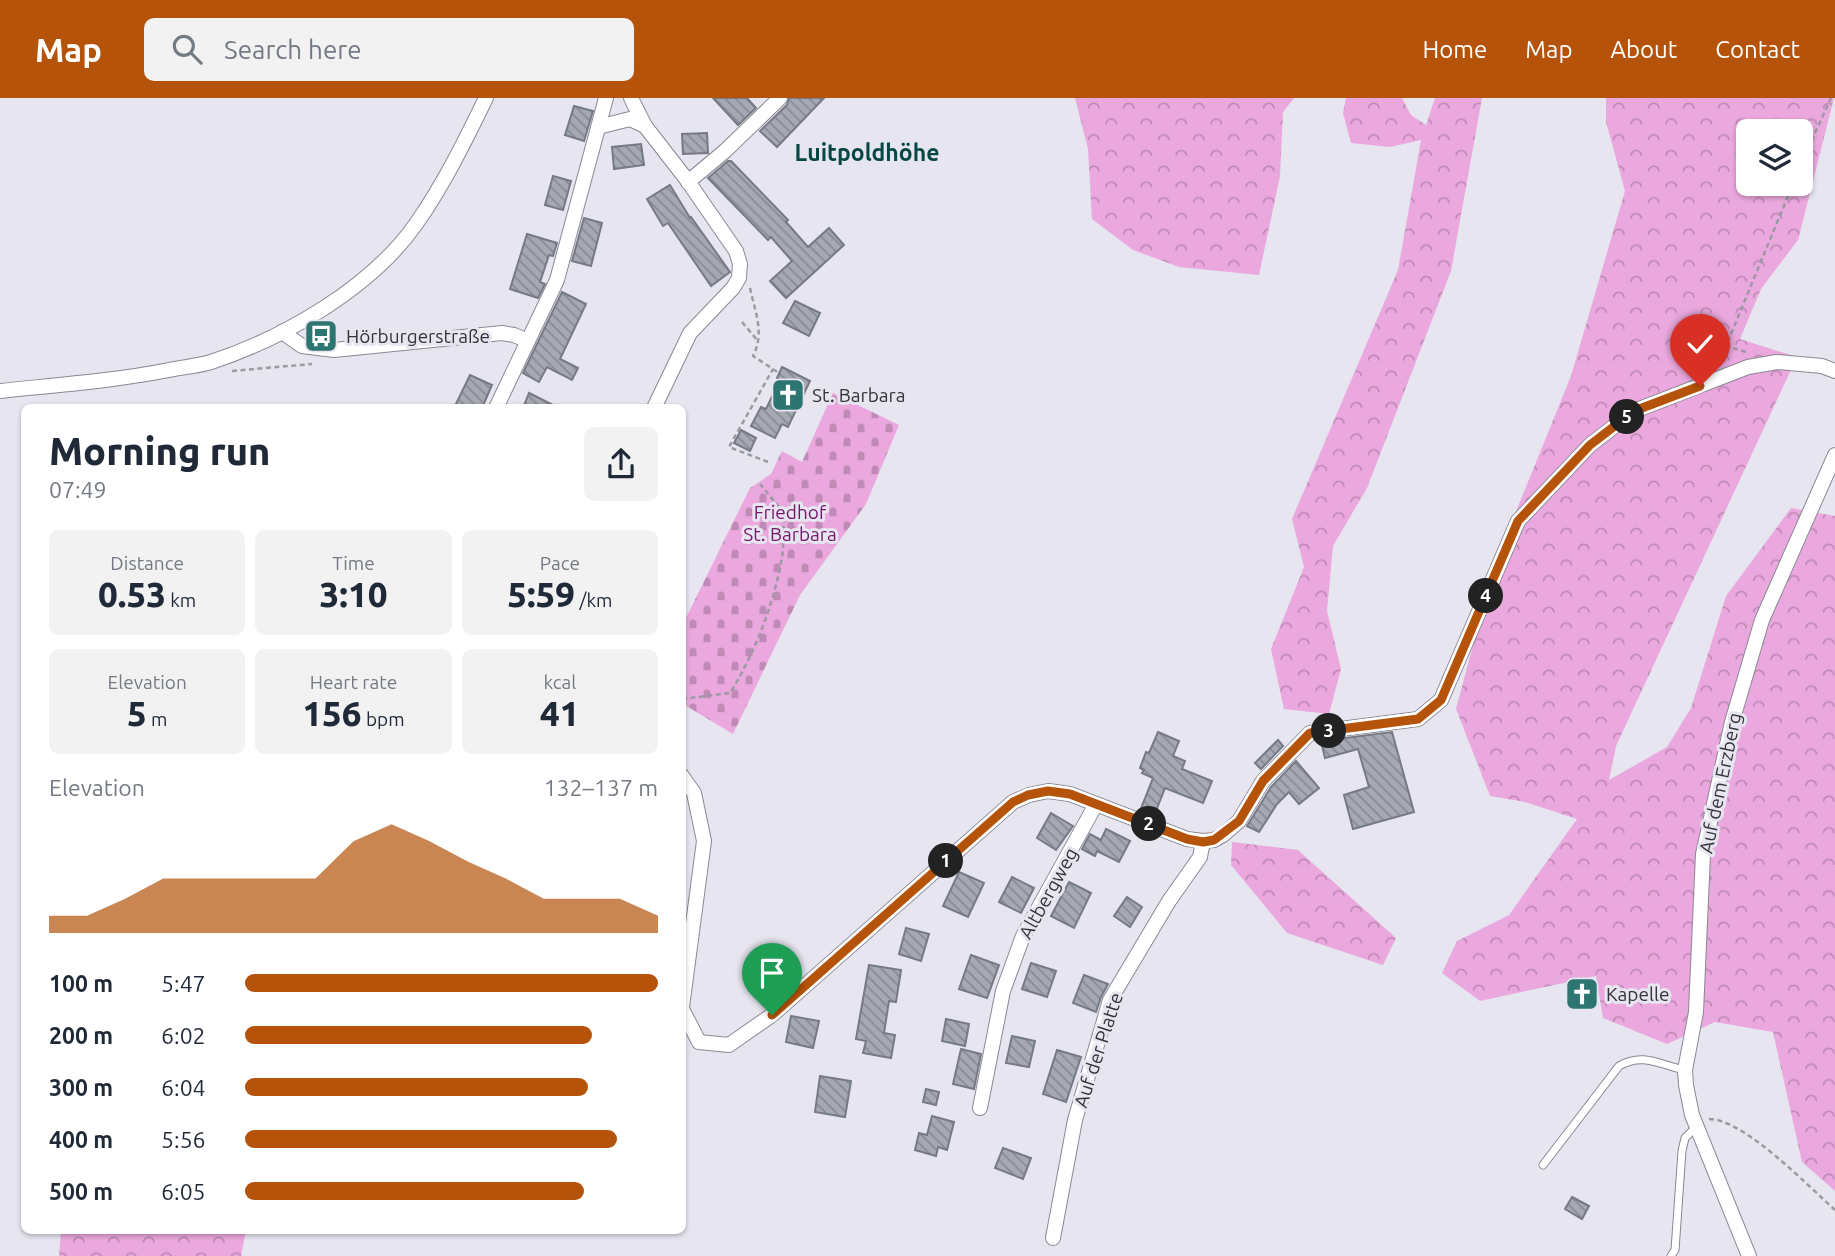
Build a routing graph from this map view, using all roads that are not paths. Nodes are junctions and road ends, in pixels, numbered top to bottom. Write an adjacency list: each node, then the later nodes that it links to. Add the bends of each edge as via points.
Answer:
1 (485, 98): 8 (street, via 453,166 415,226 386,260 343,295)
2 (606, 98): 6 (street)
3 (631, 98): 5 (street)
4 (780, 98): 7 (street)
5 (645, 126): 6 (street, via 630,120); 7 (street)
6 (598, 127): 9 (street, via 557,280)
7 (688, 182): 13 (street, via 736,251 739,278 690,333)
8 (282, 332): 9 (street, via 302,346 334,350 502,333); 11 (street, via 210,362 150,374)
9 (528, 341): 12 (street)
10 (1835, 371): 17 (street, via 1777,362 1748,367 1634,411 1590,445 1518,521 1441,700 1418,719 1310,733 1263,781 1239,821 1223,835)
11 (0, 391)
12 (498, 404)
13 (655, 404)
14 (1835, 455): 20 (street, Auf dem Erzberg, via 1762,620 1732,722 1703,853 1696,1012)
15 (686, 781): 18 (street, via 695,793 704,841)
16 (1096, 804): 17 (street); 19 (street, via 1048,791 1013,802 772,1015 729,1045 699,1042); 21 (street, Altbergweg, via 1023,936 1003,991)
17 (1203, 842): 24 (street, Auf der Platte, via 1200,857 1110,1000 1075,1120)
18 (686, 978)
19 (686, 1016)
20 (1685, 1070): 22 (street, Auf dem Erzberg); 23 (lane, via 1632,1059 1619,1066)
21 (980, 1108)
22 (1696, 1125): 25 (lane, via 1685,1138 1682,1151); 26 (street, Auf dem Erzberg)
23 (1543, 1165)
24 (1052, 1238)
25 (1671, 1256)
26 (1749, 1256)

